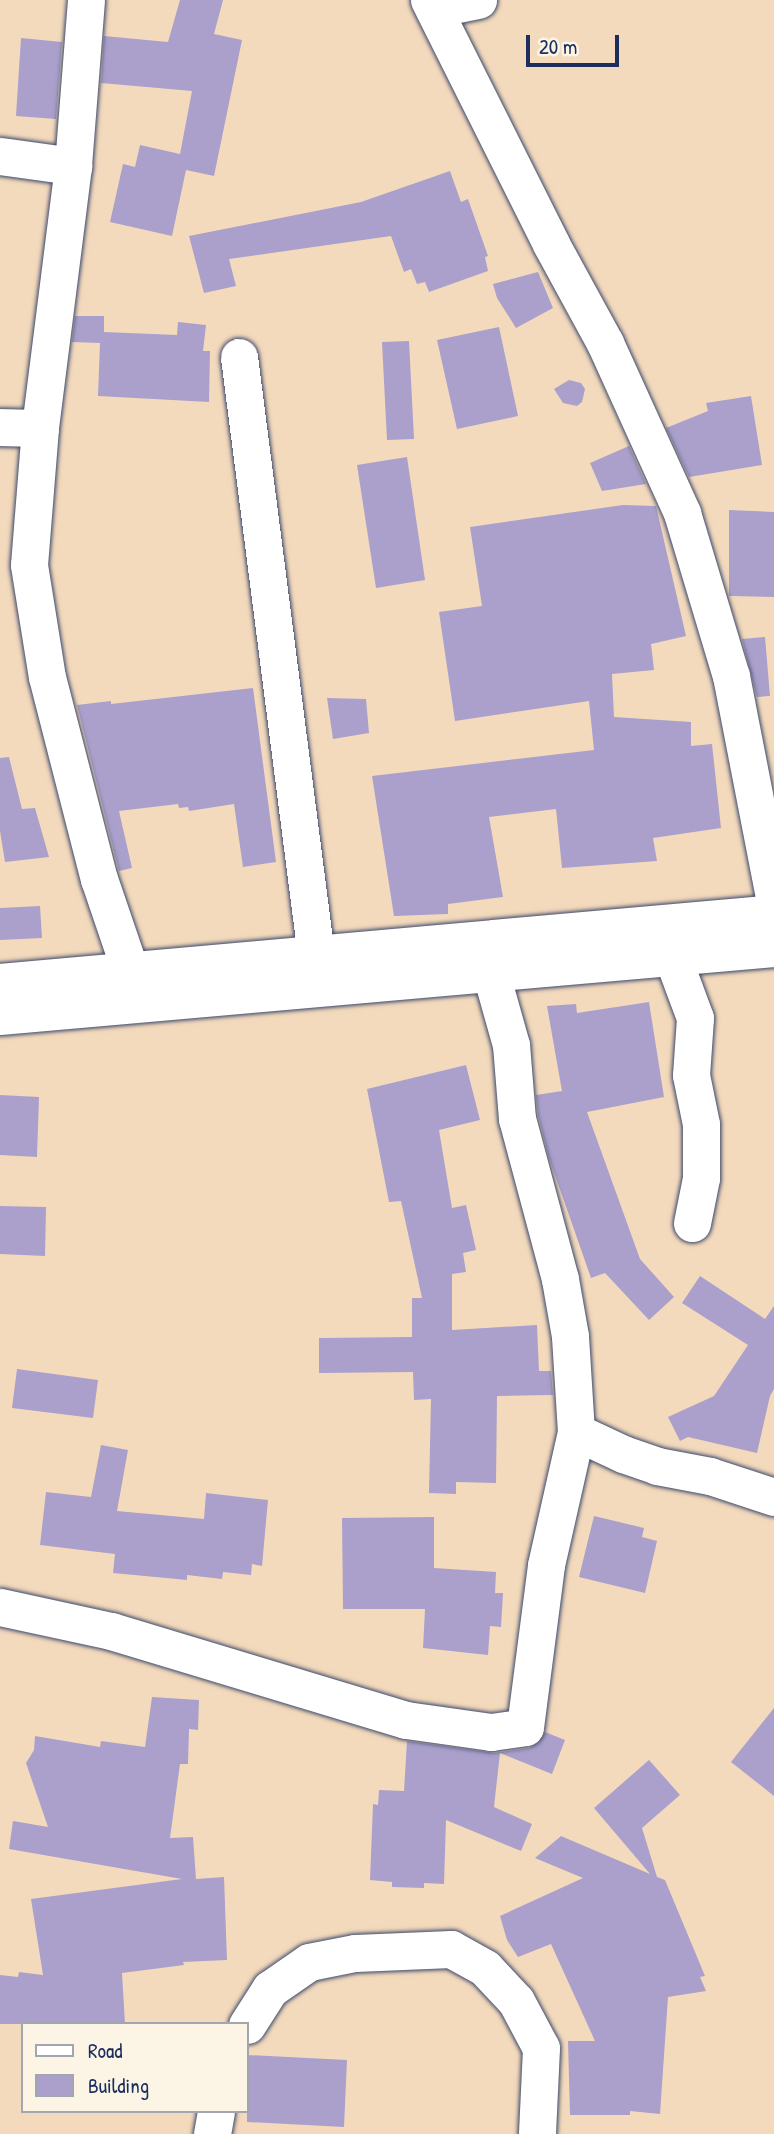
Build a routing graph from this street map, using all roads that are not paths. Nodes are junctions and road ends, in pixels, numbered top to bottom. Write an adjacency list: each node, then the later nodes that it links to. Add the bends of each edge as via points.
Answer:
1 (86, 0): 5 (street)
2 (478, 0): 3 (street)
3 (432, 4): 9 (street, via 605,343 682,513 731,676)
4 (0, 156): 5 (street)
5 (73, 166): 8 (street)
6 (239, 356): 12 (street)
7 (0, 427): 8 (street)
8 (40, 428): 14 (street, via 29,565 36,618 99,879)
9 (774, 897)
10 (774, 914): 12 (main road)
11 (774, 948): 13 (main road)
12 (316, 956): 14 (main road)
13 (672, 956): 15 (main road); 18 (street, via 695,1018 691,1075 701,1124 701,1178)
14 (131, 973): 16 (main road)
15 (491, 974): 17 (main road); 19 (street, via 511,1045 517,1119 560,1279 570,1336)
16 (0, 982)
17 (0, 1016)
18 (692, 1223)
19 (576, 1432): 20 (street, via 645,1462 710,1476); 21 (street, via 546,1565 525,1727 491,1732 406,1720 111,1631)
20 (774, 1497)
21 (0, 1606)
22 (248, 2023): 25 (street, via 270,1989 309,1962 355,1953 451,1949 485,1968 516,2001 541,2048)
23 (216, 2113): 24 (street)
24 (212, 2134)
25 (537, 2134)

